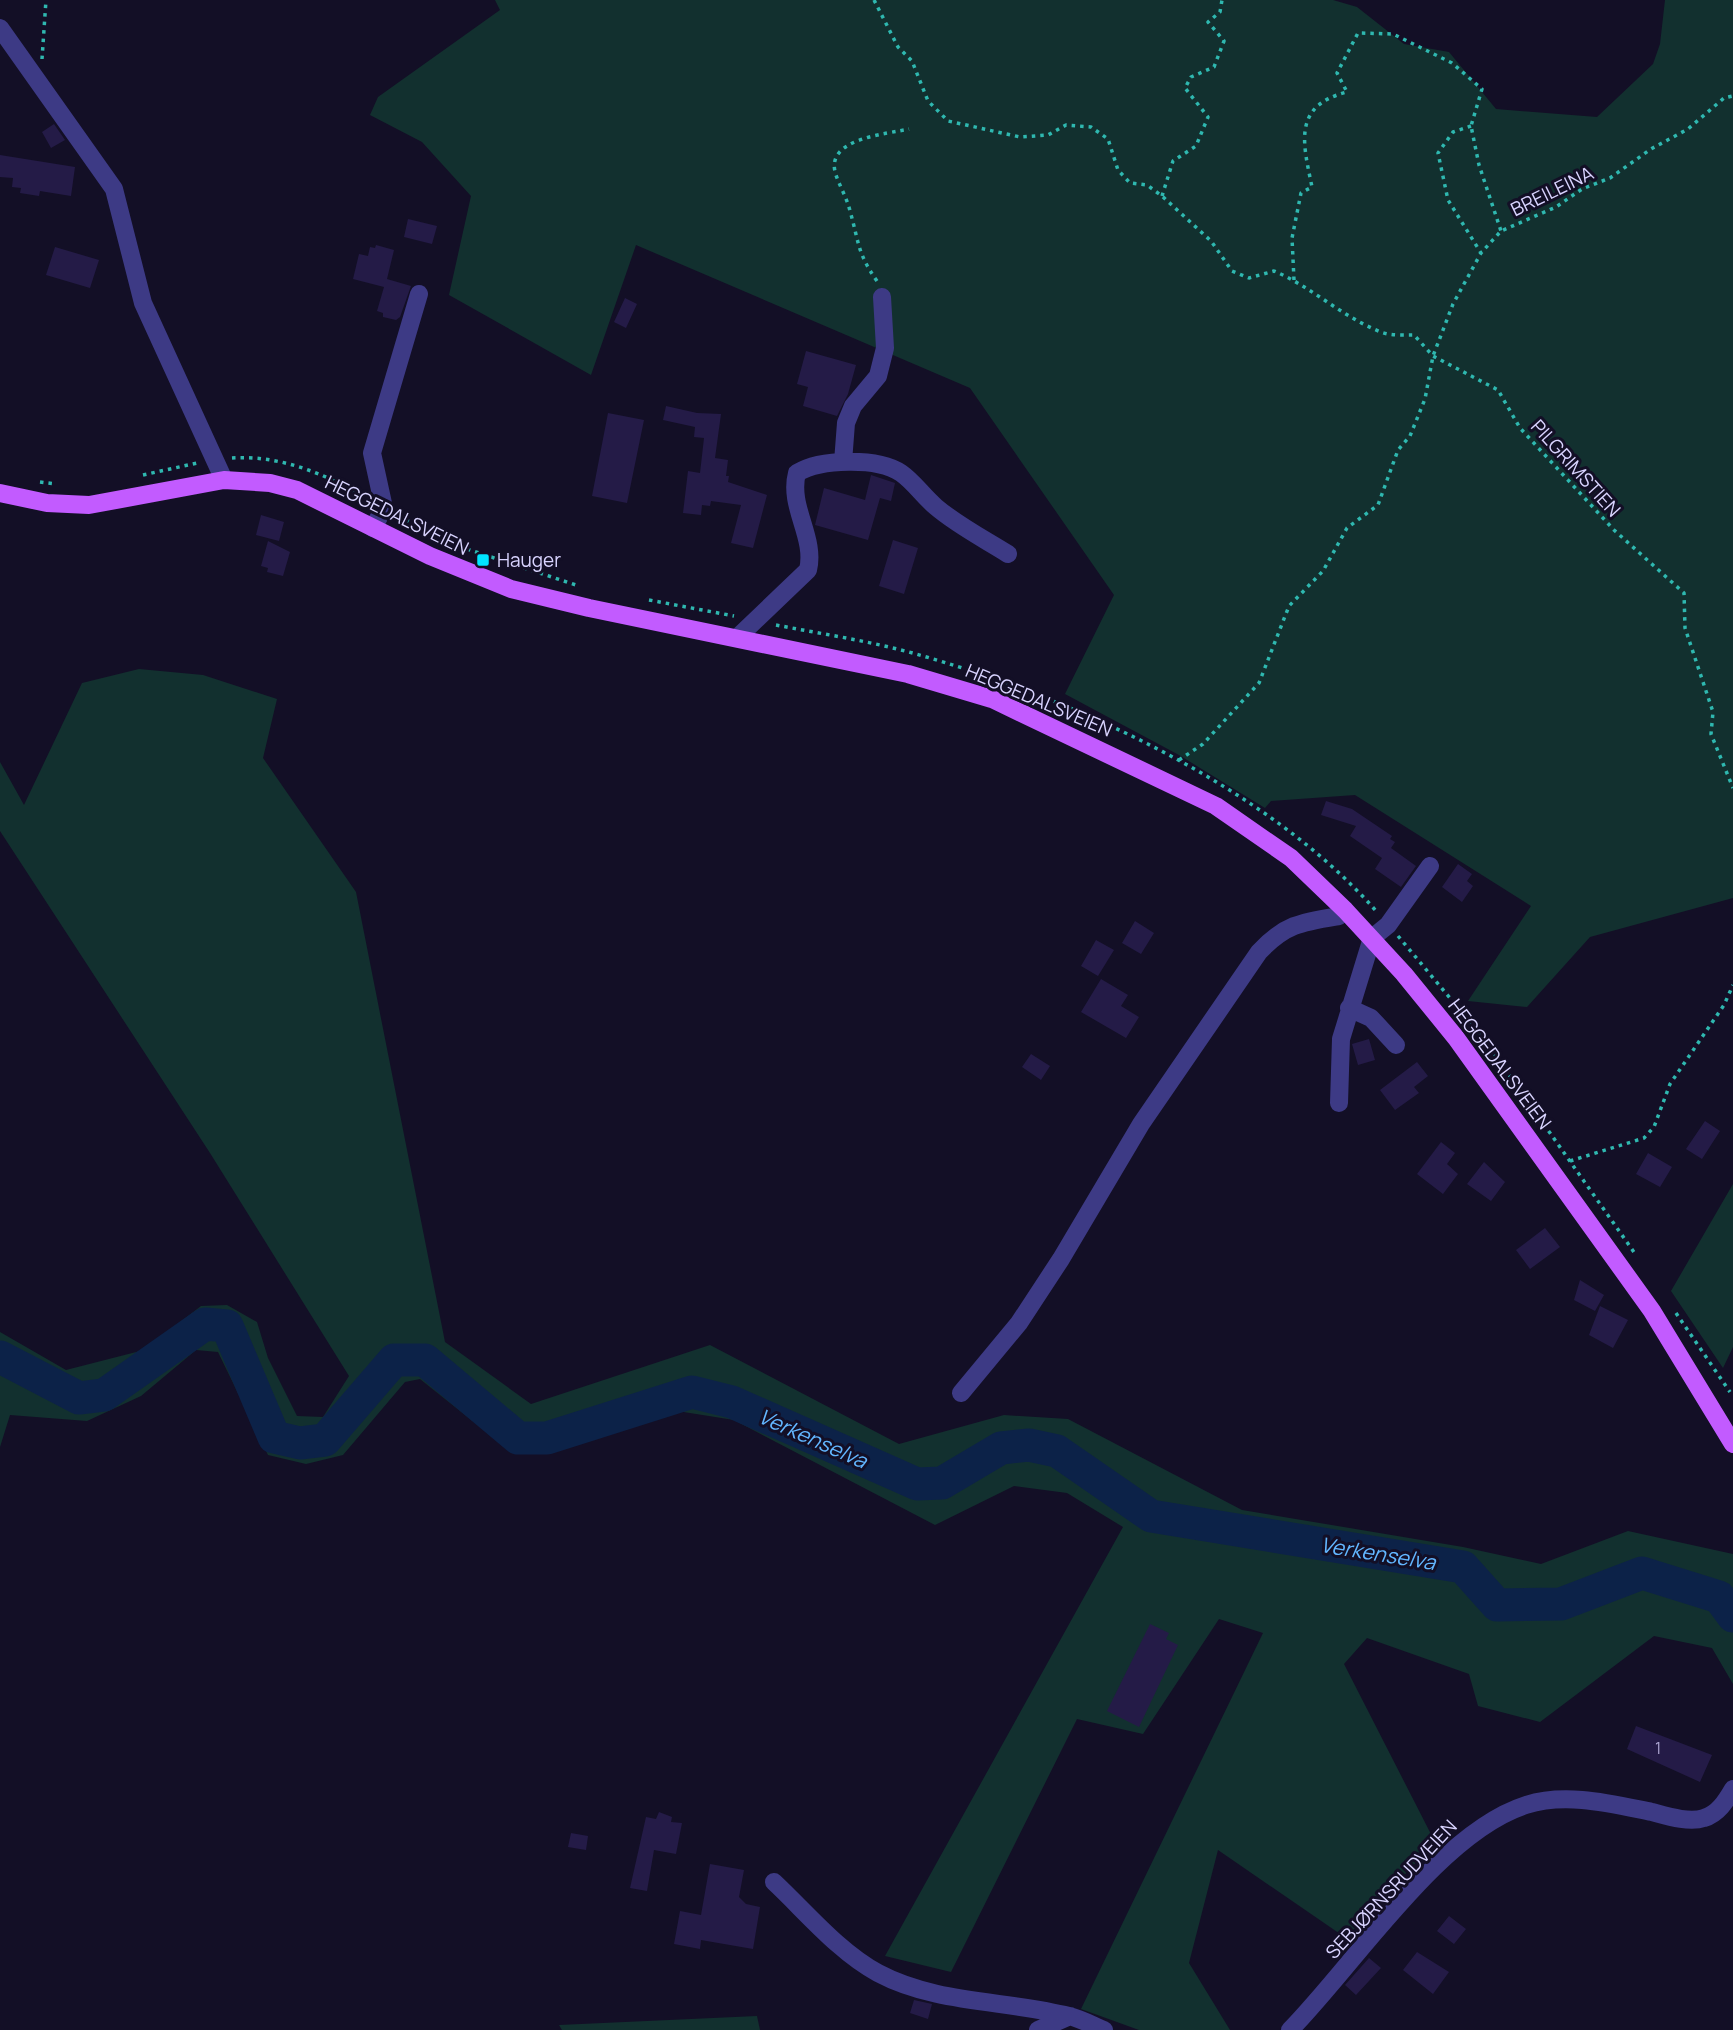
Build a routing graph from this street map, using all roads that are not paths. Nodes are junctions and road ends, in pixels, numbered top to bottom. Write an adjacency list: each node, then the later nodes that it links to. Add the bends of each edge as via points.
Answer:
1 (0, 28): 5 (street, via 114,189 143,303)
2 (419, 295): 7 (street, via 372,453 384,508)
3 (882, 297): 4 (street, via 885,348 878,376 853,405 846,423)
4 (843, 462): 8 (street, via 880,465 899,472 936,508); 9 (street, via 808,466 797,473 793,487 812,556 808,570)
5 (224, 481): 6 (main road, HEGGEDALSVEIEN, via 89,505); 7 (main road, HEGGEDALSVEIEN, via 297,490)
6 (0, 494)
7 (373, 528): 9 (main road, HEGGEDALSVEIEN, via 511,589)
8 (1008, 554)
9 (738, 637): 11 (main road, HEGGEDALSVEIEN, via 908,674 992,699 1216,806 1291,858)
10 (1430, 866): 12 (street, via 1388,925)
11 (1345, 910): 12 (main road, HEGGEDALSVEIEN); 16 (street, via 1339,916 1276,933 1259,952 1141,1124 1019,1322)
12 (1372, 938): 13 (street); 17 (main road, HEGGEDALSVEIEN, via 1457,1038 1555,1174 1671,1339)
13 (1349, 1008): 14 (street, via 1371,1018); 15 (street, via 1338,1064)
14 (1396, 1045)
15 (1339, 1103)
16 (961, 1393)
17 (1733, 1444)
18 (1733, 1789): 23 (street, SEBJØRNSRUDVEIEN, via 1718,1811 1702,1819 1564,1800 1529,1803 1497,1815 1438,1865)
19 (774, 1882): 20 (street, via 852,1955 900,1984)
20 (1070, 2017): 21 (street); 22 (street)
21 (1038, 2030)
22 (1104, 2030)
23 (1290, 2030)

